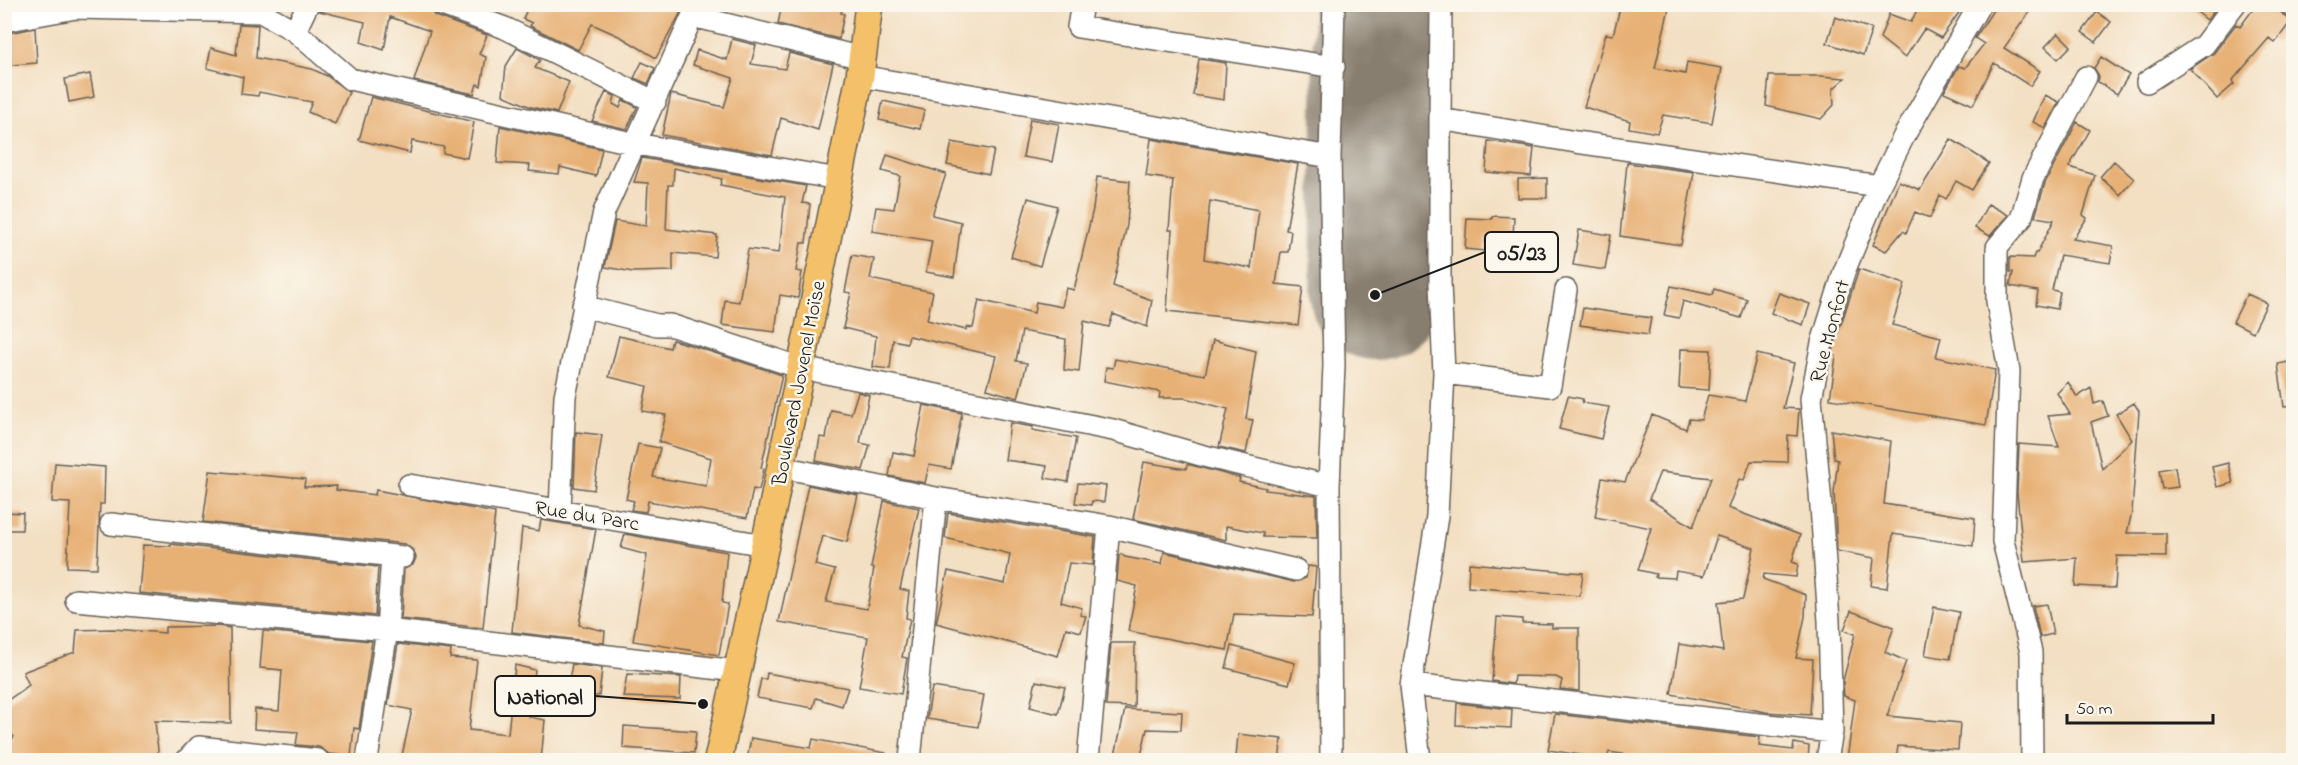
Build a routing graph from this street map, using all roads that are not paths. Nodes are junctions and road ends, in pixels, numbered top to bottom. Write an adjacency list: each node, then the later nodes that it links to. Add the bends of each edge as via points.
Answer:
1 (308, 4): 12 (street)
2 (439, 4): 17 (street, via 505,28)
3 (869, 4): 13 (main road, Boulevard Jovenel Moïse)
4 (1082, 4): 14 (street, via 1078,27)
5 (1334, 4): 14 (street)
6 (1441, 4): 18 (street)
7 (1980, 4): 22 (street, Rue Monfort)
8 (2235, 4): 16 (street, via 2204,45)
9 (260, 8): 11 (street, via 76,8); 12 (street)
10 (696, 10): 13 (street); 17 (street)
11 (4, 21)
12 (295, 31): 19 (street, via 350,79)
13 (861, 67): 20 (street); 21 (main road, Boulevard Jovenel Moïse)
14 (1334, 67): 20 (street)
15 (2086, 77): 50 (street, via 2032,178 2021,219 1997,246 1997,301 2009,371 2003,541 2031,652)
16 (2147, 82)
17 (655, 102): 19 (street)
18 (1440, 119): 22 (street); 26 (street)
19 (636, 144): 21 (street); 24 (street, via 604,212)
20 (1330, 157): 29 (street, via 1334,365)
21 (838, 179): 25 (main road, Boulevard Jovenel Moïse)
22 (1878, 186): 40 (street, Rue Monfort, via 1844,272 1810,399 1825,562)
23 (1566, 290): 26 (street, via 1550,386)
24 (584, 306): 25 (street, via 670,325); 31 (street, via 565,396)
25 (801, 368): 27 (main road, Boulevard Jovenel Moïse); 29 (street, via 1113,430)
26 (1444, 373): 39 (street, via 1437,516)
27 (781, 467): 30 (street); 34 (main road, Boulevard Jovenel Moïse)
28 (409, 485): 31 (street, Rue du Parc)
29 (1329, 486): 47 (street)
30 (936, 498): 33 (street); 45 (street)
31 (560, 510): 34 (street, Rue du Parc)
32 (111, 524): 37 (street, via 398,556)
33 (1109, 526): 35 (street); 46 (street)
34 (765, 545): 38 (main road, Boulevard Jovenel Moïse)
35 (1296, 570)
36 (76, 600): 37 (street)
37 (387, 630): 38 (street); 43 (street)
38 (737, 670): 44 (main road, Boulevard Jovenel Moïse)
39 (1411, 685): 40 (street); 48 (street)
40 (1832, 732): 49 (street, Rue Monfort)
41 (187, 760): 42 (street, via 199,747)
42 (318, 760)
43 (368, 760)
44 (718, 760)
45 (910, 760)
46 (1088, 760)
47 (1331, 760)
48 (1420, 760)
49 (1827, 760)
50 (2032, 760)

